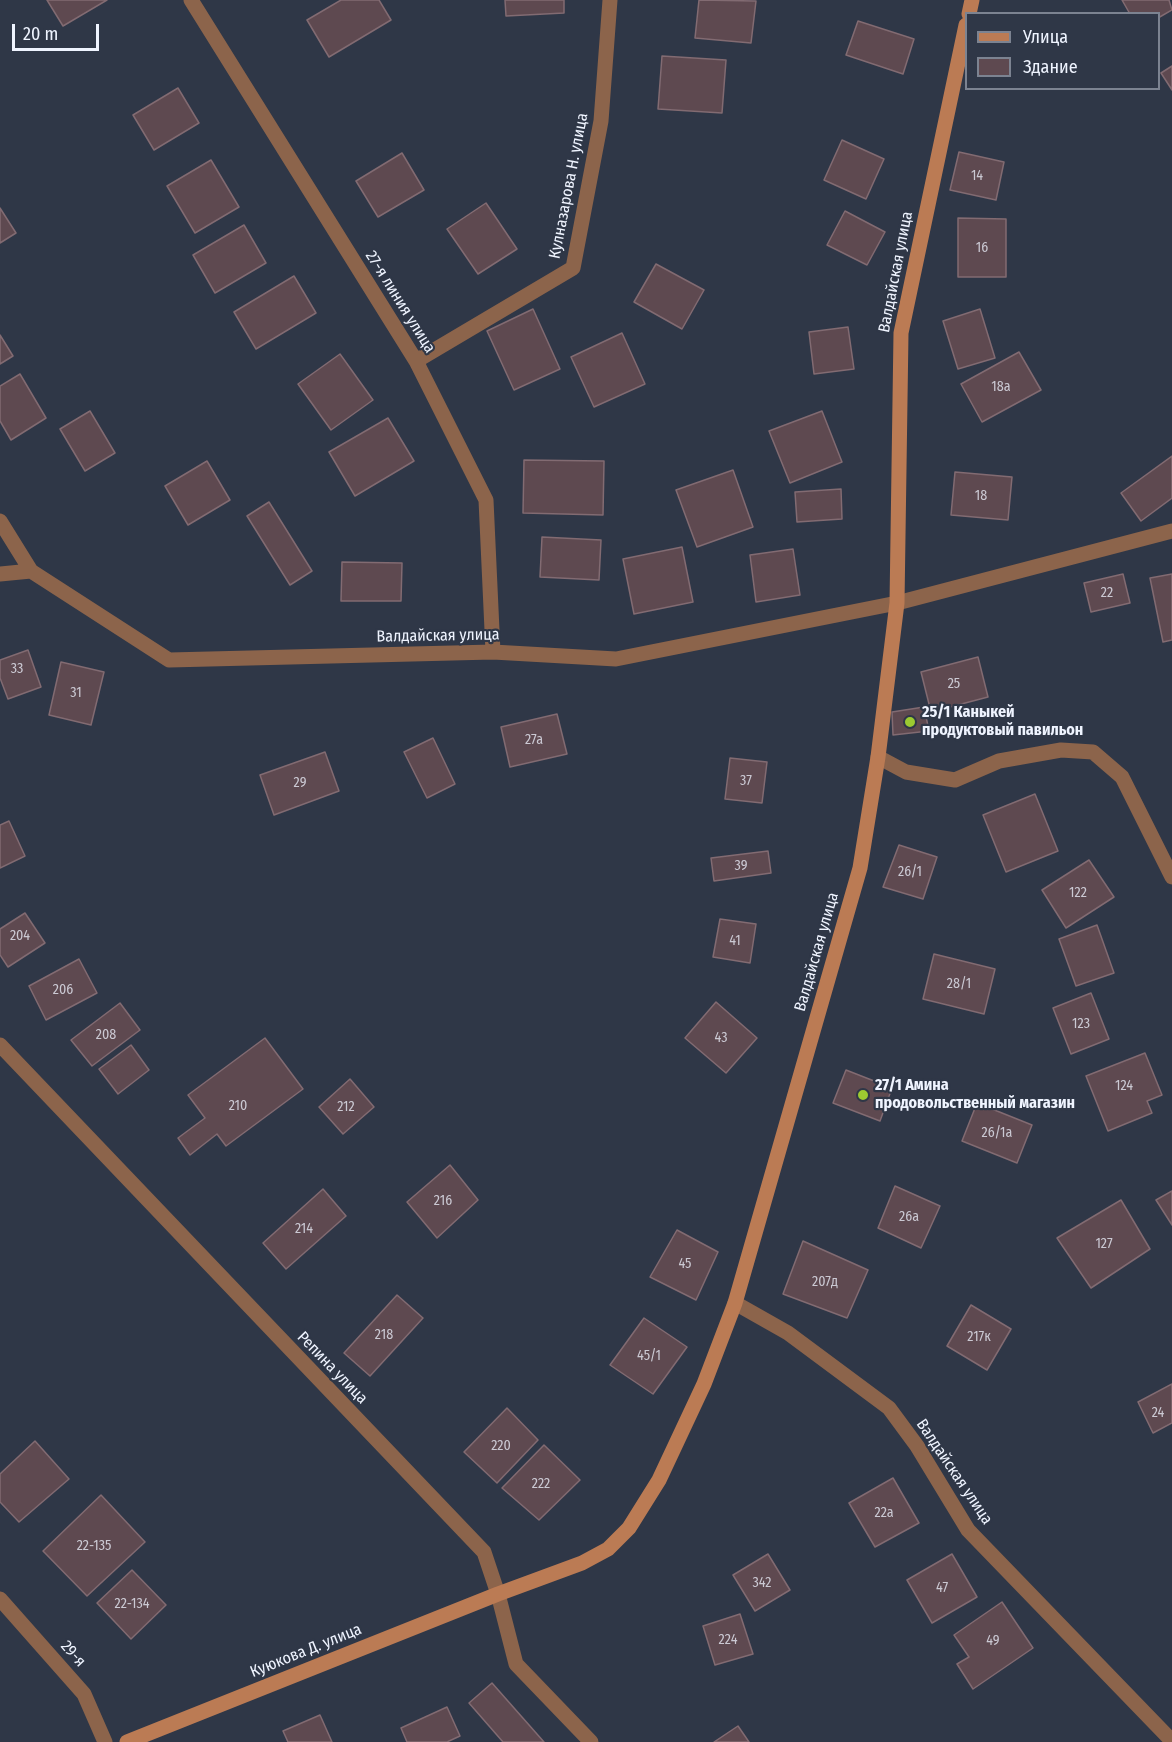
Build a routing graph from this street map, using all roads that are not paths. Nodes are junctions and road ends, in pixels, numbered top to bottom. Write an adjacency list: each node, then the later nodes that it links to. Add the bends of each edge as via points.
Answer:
1 (191, 0): 4 (street, 27-я линия улица)
2 (609, 0): 4 (street, Кулназарова Н. улица, via 601,122 573,268)
3 (965, 30): 9 (street, Валдайская улица, via 901,333)
4 (416, 362): 10 (street, 27-я линия улица, via 486,500)
5 (0, 520): 7 (street)
6 (1172, 531): 9 (street, Валдайская улица)
7 (31, 571): 8 (street); 10 (street, Валдайская улица, via 169,660)
8 (0, 574)
9 (897, 603): 10 (street, Валдайская улица, via 616,659); 11 (street, Валдайская улица)
10 (493, 652)
11 (878, 757): 12 (street, via 906,772 955,780 999,761 1061,750 1093,752 1122,777); 14 (street, Валдайская улица, via 860,868)
12 (1172, 877)
13 (0, 1045): 15 (street, Репина улица, via 484,1552)
14 (735, 1303): 15 (street, Валдайская улица, via 704,1384 659,1480 629,1528 608,1549 582,1563); 17 (street, Валдайская улица, via 788,1333 889,1408 968,1530)
15 (498, 1594): 19 (street, Куюкова Д. улица); 20 (street, Репина улица, via 516,1664)
16 (0, 1599): 18 (street, 29-я, via 84,1694)
17 (1172, 1741)
18 (105, 1742)
19 (127, 1742)
20 (591, 1742)

